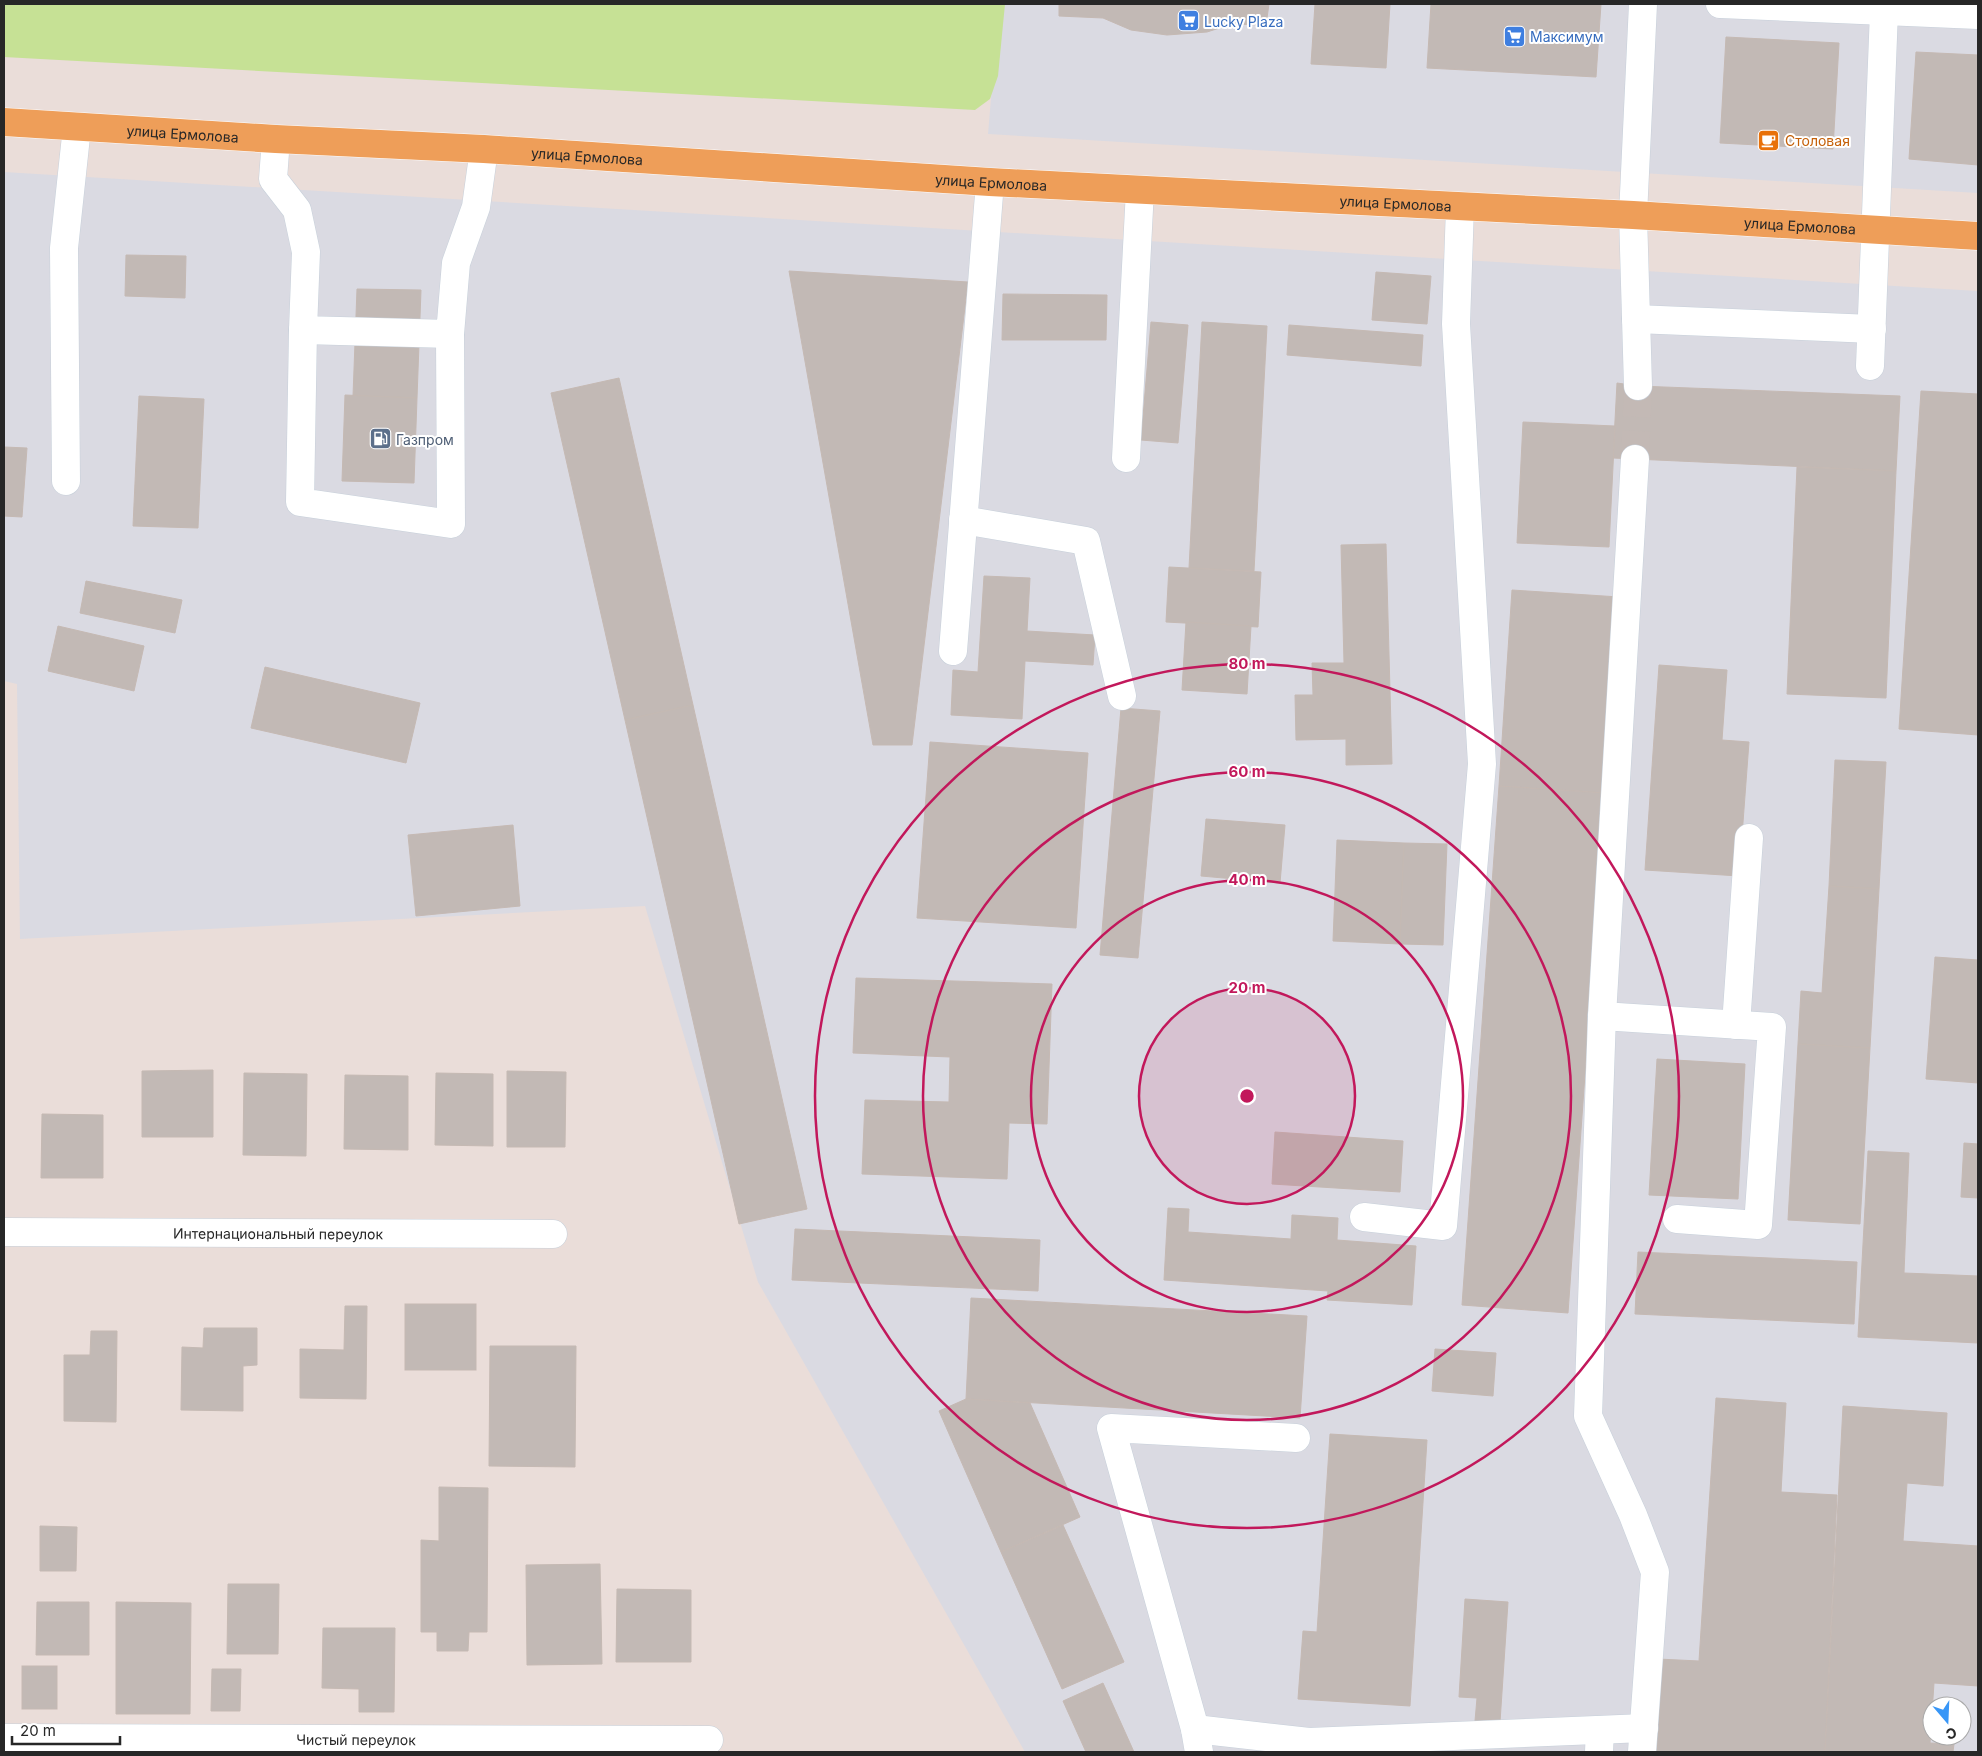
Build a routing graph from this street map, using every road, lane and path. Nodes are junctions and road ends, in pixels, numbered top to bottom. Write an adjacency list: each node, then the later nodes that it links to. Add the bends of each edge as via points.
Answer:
1 (1643, 4): 12 (street)
2 (1720, 4): 3 (street)
3 (1884, 12): 4 (street); 13 (street)
4 (1978, 15)
5 (4, 122): 6 (main road, улица Ермолова)
6 (77, 127): 7 (main road, улица Ермолова); 23 (street, via 64,248)
7 (276, 139): 8 (main road, улица Ермолова); 17 (street, via 273,178 297,210 306,252)
8 (484, 149): 9 (main road, улица Ермолова); 18 (street, via 476,207 456,263)
9 (990, 182): 10 (main road, улица Ермолова); 24 (street)
10 (1140, 190): 11 (main road, улица Ермолова); 21 (street)
11 (1460, 207): 12 (main road, улица Ермолова); 30 (street, via 1456,324 1482,764 1443,1226)
12 (1633, 215): 13 (main road, улица Ермолова); 15 (street)
13 (1877, 230): 14 (main road, улица Ермолова); 16 (street)
14 (1978, 236)
15 (1636, 319): 16 (street); 20 (street)
16 (1872, 329): 19 (street)
17 (302, 330): 18 (street); 18 (street, via 300,502 451,524)
18 (450, 334)
19 (1870, 366)
20 (1638, 386)
21 (1126, 458)
22 (1635, 459): 28 (street)
23 (66, 481)
24 (963, 520): 25 (street); 26 (street, via 1086,541)
25 (954, 651)
26 (1122, 696)
27 (1749, 838): 29 (street)
28 (1602, 1016): 29 (street); 37 (street, via 1588,1416 1655,1572)
29 (1736, 1025): 31 (street, via 1772,1027 1758,1225)
30 (1364, 1217)
31 (1677, 1219)
32 (4, 1232): 33 (street, Интернациональный переулок)
33 (553, 1234)
34 (1296, 1438): 38 (street, via 1112,1428)
35 (4, 1738): 36 (street, Чистый переулок)
36 (709, 1740)
37 (1643, 1740): 39 (street)
38 (1197, 1741): 39 (street)
39 (1600, 1741)

